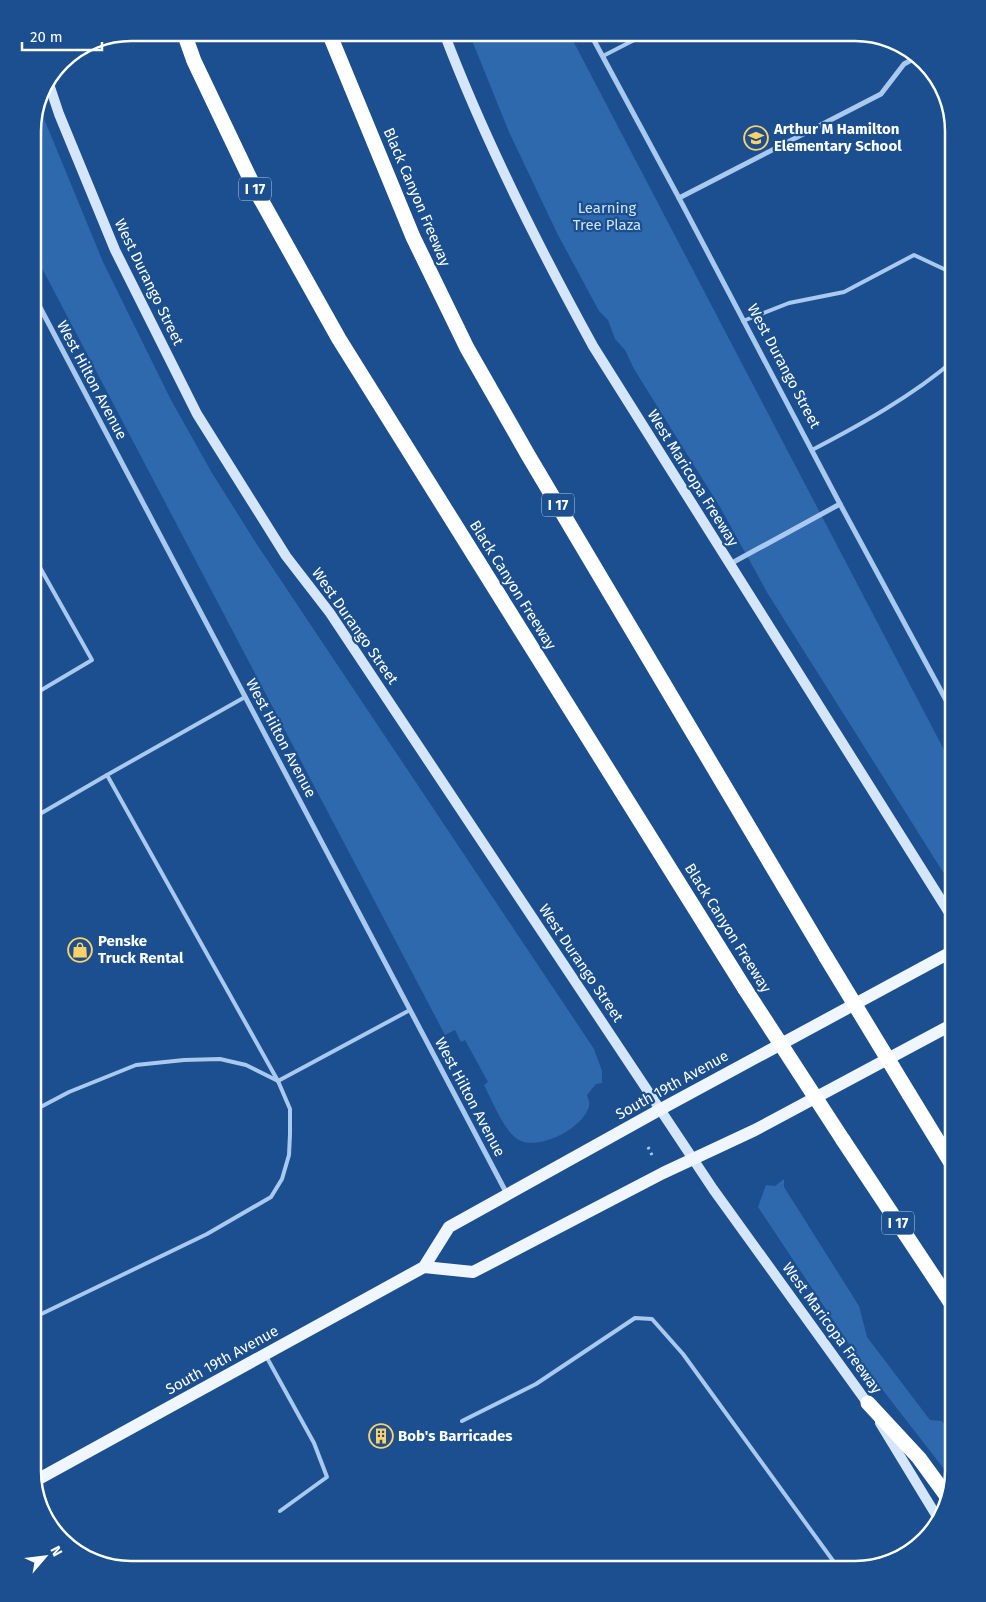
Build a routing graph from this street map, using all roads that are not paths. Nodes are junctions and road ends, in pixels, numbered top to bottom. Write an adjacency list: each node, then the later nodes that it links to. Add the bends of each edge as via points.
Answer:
1 (187, 41): 34 (highway, Black Canyon Freeway / I 17, bridge, via 254,188 339,339 745,989)
2 (332, 41): 30 (highway, Black Canyon Freeway / I 17, bridge, via 413,237 467,348 826,957)
3 (447, 41): 16 (main road, West Maricopa Freeway, via 497,160 548,263 593,346)
4 (595, 41): 6 (street, West Durango Street)
5 (632, 41): 6 (lane)
6 (603, 56): 9 (street, West Durango Street)
7 (910, 61): 9 (street, via 881,94)
8 (51, 90): 29 (main road, West Durango Street, via 115,250 197,414 286,556 330,613)
9 (679, 198): 12 (street, West Durango Street)
10 (945, 270): 12 (lane, via 914,255 844,292 789,303)
11 (41, 309): 19 (street, West Hilton Avenue)
12 (743, 321): 14 (street, West Durango Street)
13 (945, 368): 14 (lane, via 861,423)
14 (812, 450): 15 (street, West Durango Street)
15 (840, 504): 16 (street); 20 (street, West Durango Street)
16 (730, 564): 23 (main road, West Maricopa Freeway)
17 (41, 569): 18 (lane, via 92,660)
18 (41, 690)
19 (245, 697): 21 (lane); 25 (street, West Hilton Avenue)
20 (945, 697)
21 (107, 776): 22 (lane); 27 (lane)
22 (41, 813)
23 (945, 905)
24 (945, 956): 29 (main road, South 19th Avenue)
25 (410, 1010): 27 (lane); 32 (street, West Hilton Avenue)
26 (945, 1029): 31 (main road, via 754,1130)
27 (278, 1081): 28 (lane, via 246,1065 220,1060 184,1060 136,1065); 35 (lane, via 290,1109 290,1141 282,1179 271,1197 207,1234)
28 (41, 1106)
29 (661, 1109): 31 (main road, West Durango Street); 32 (main road, South 19th Avenue)
30 (945, 1152)
31 (693, 1158): 33 (main road, via 473,1272); 37 (main road, West Maricopa Freeway)
32 (508, 1194): 33 (main road, South 19th Avenue, via 449,1227)
33 (424, 1267): 36 (main road, South 19th Avenue)
34 (945, 1293)
35 (41, 1314)
36 (265, 1354): 39 (main road, South 19th Avenue); 41 (lane, via 314,1443 327,1478)
37 (868, 1403): 40 (highway, via 919,1458); 42 (main road, West Maricopa Freeway)
38 (462, 1421): 43 (lane, via 536,1384 635,1318 652,1319 683,1354)
39 (42, 1477)
40 (942, 1490)
41 (280, 1511)
42 (934, 1513)
43 (832, 1561)

